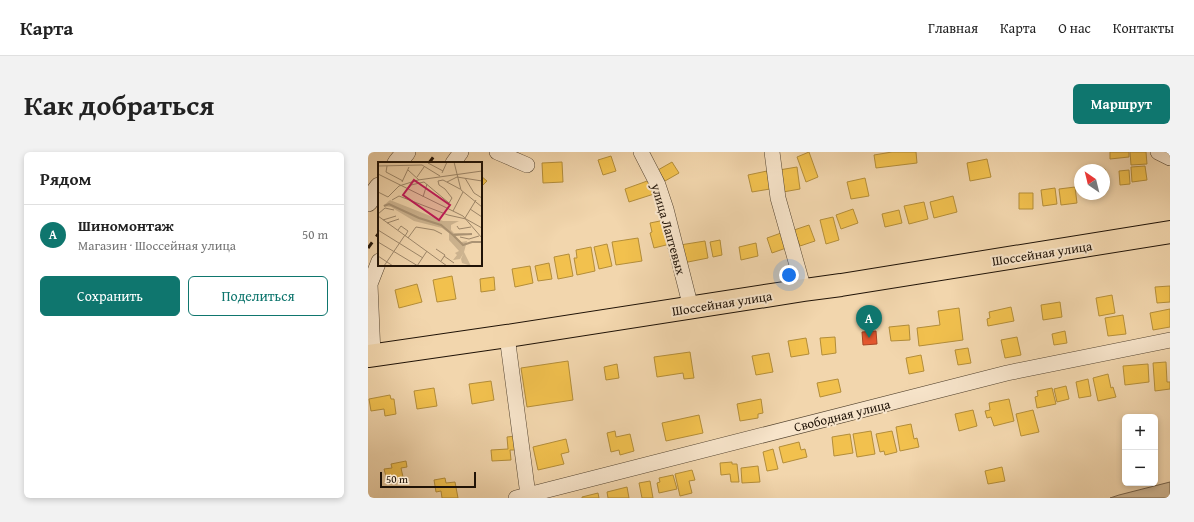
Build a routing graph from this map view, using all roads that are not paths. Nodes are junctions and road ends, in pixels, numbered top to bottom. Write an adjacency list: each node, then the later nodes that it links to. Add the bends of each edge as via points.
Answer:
1 (406, 152): 8 (street)
2 (461, 152): 9 (street)
3 (497, 152): 10 (street)
4 (641, 152): 16 (street, улица Лаптевых, via 658,185 666,209)
5 (772, 152): 15 (street, via 778,198)
6 (1158, 152): 7 (street)
7 (1170, 158)
8 (398, 162)
9 (454, 162)
10 (527, 165)
11 (378, 188): 12 (street)
12 (368, 202)
13 (1170, 232): 15 (main road, Шоссейная улица)
14 (378, 264): 19 (street, via 370,284)
15 (804, 290): 16 (main road, Шоссейная улица)
16 (691, 308): 17 (main road, Шоссейная улица)
17 (507, 336): 19 (main road, Шоссейная улица); 20 (street)
18 (1170, 340): 20 (street, Свободная улица, via 1007,373)
19 (371, 356)
20 (522, 496)

